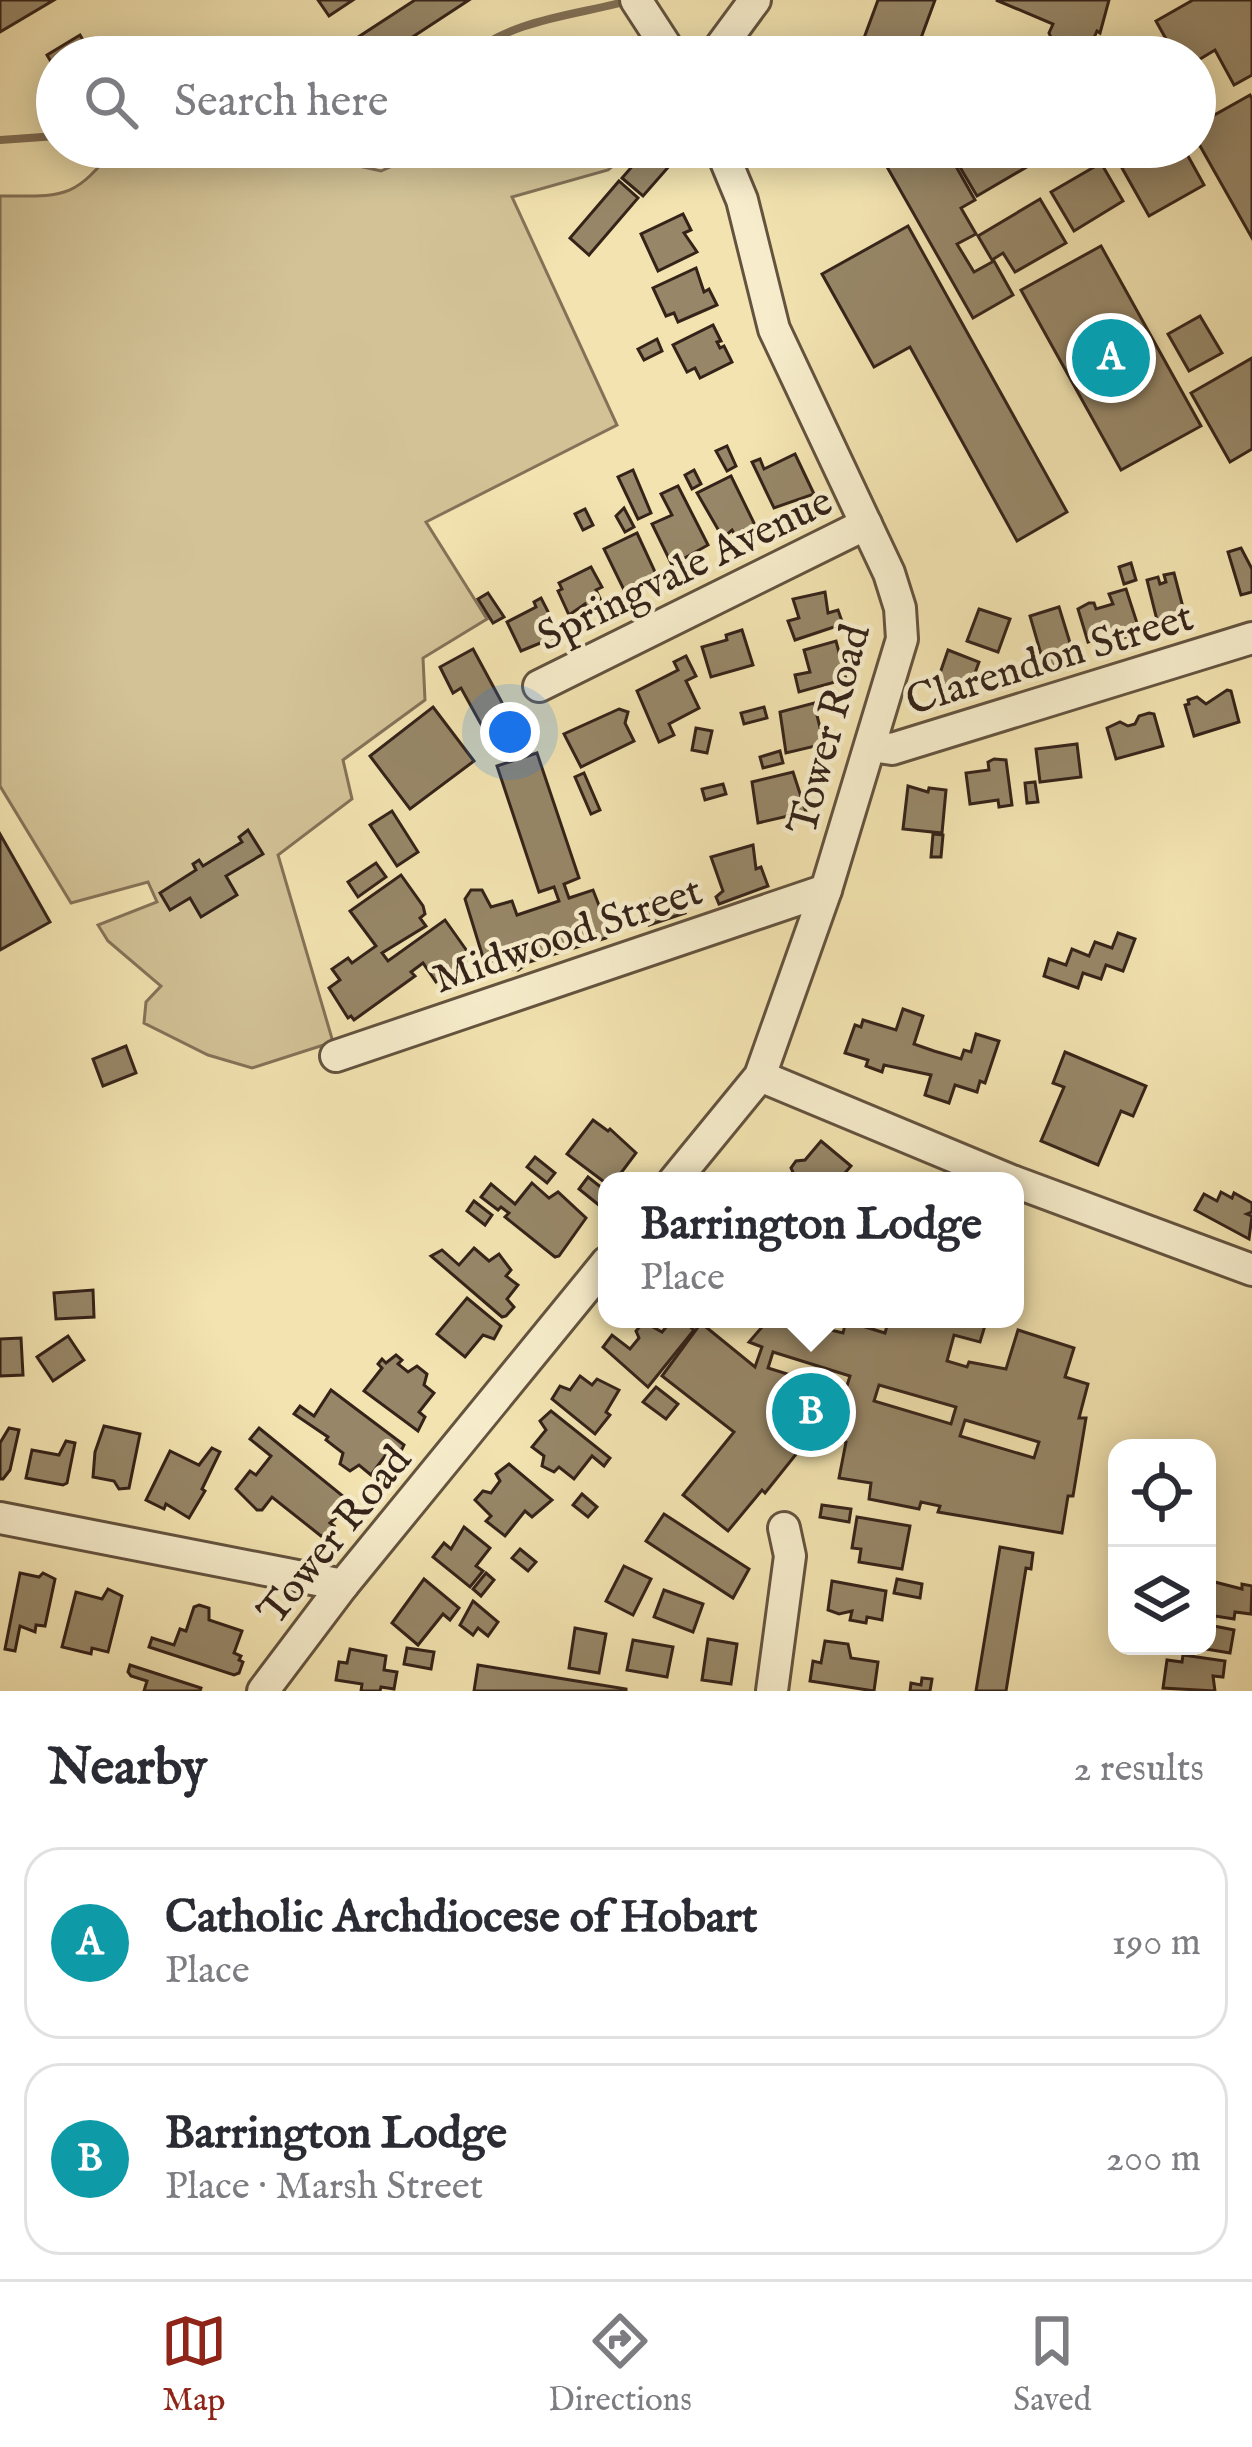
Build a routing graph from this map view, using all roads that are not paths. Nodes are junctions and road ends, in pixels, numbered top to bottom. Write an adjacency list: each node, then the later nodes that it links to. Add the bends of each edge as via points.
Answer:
1 (755, 0): 4 (street)
2 (638, 4): 3 (street)
3 (659, 36)
4 (728, 36)
5 (729, 168): 6 (street, Tower Road, via 774,329)
6 (866, 524): 8 (street, Springvale Avenue); 9 (street, Tower Road, via 900,608 902,640)
7 (1252, 638): 9 (street, Clarendon Street, via 892,749)
8 (539, 686)
9 (871, 746): 10 (street, Tower Road)
10 (822, 901): 11 (street, Midwood Street); 12 (street, Tower Road)
11 (335, 1056)
12 (760, 1076): 13 (street, Tower Road); 14 (street)
13 (681, 1172)
14 (990, 1172)
15 (1024, 1186): 16 (street)
16 (1252, 1270)
17 (598, 1273): 20 (street, Tower Road)
18 (0, 1518): 20 (street)
19 (784, 1528): 22 (street, via 790,1556)
20 (343, 1585): 21 (street, Tower Road)
21 (262, 1691)
22 (772, 1691)

